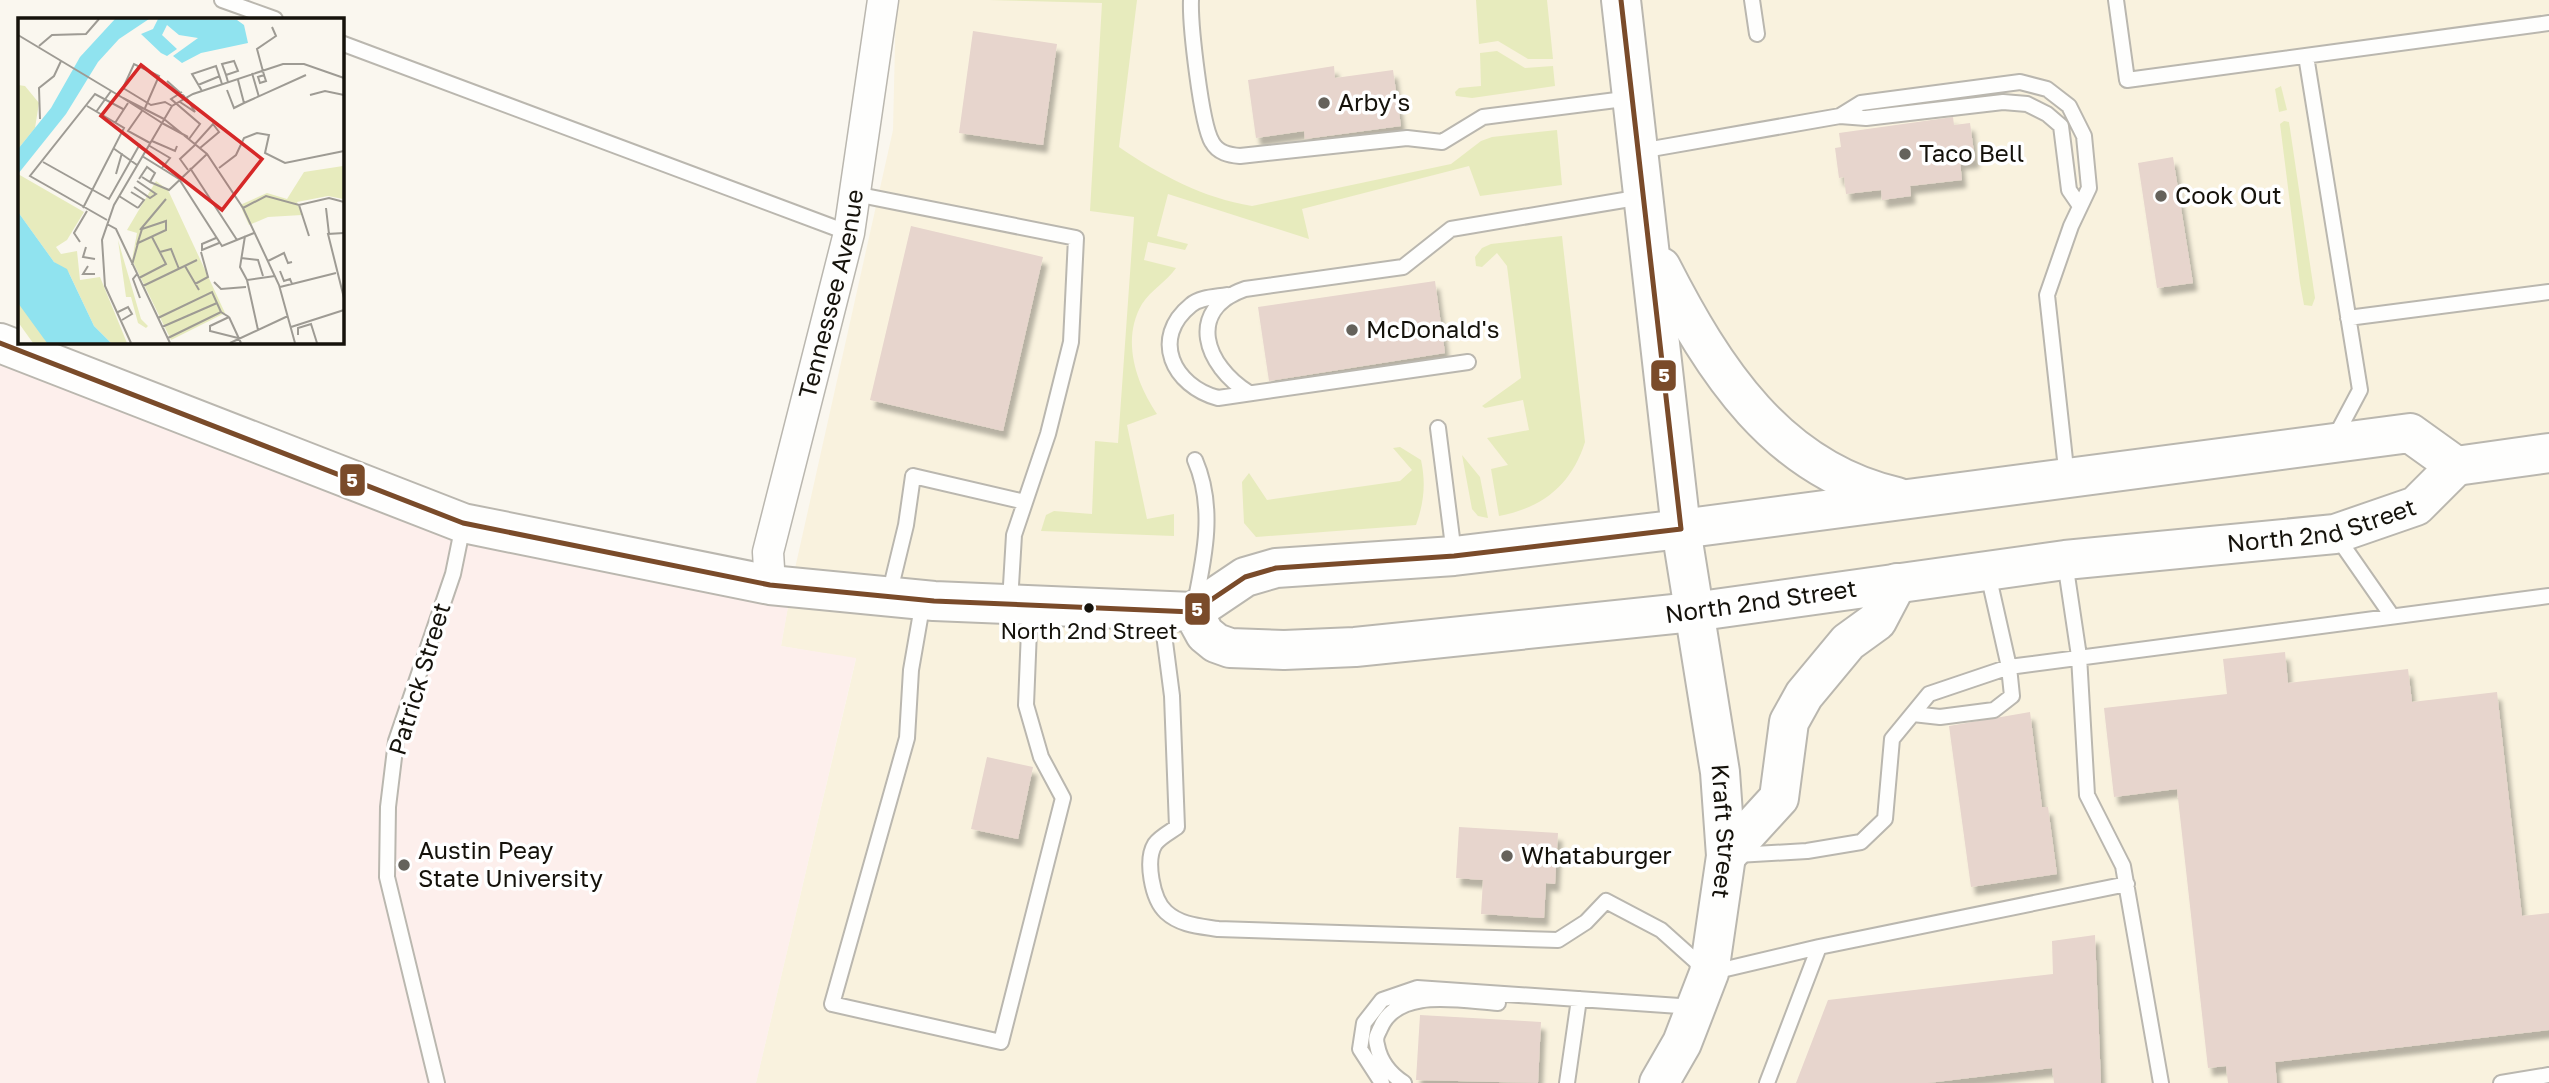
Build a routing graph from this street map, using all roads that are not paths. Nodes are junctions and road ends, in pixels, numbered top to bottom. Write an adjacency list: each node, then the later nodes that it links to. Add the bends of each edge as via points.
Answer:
1 (222, 0): 7 (lane)
2 (883, 0): 15 (street, Tennessee Avenue)
3 (1191, 0): 12 (lane, via 1205,125 1212,145 1224,154 1407,138 1442,142 1483,117)
4 (1621, 0): 12 (main road, Kraft Street)
5 (1752, 0): 9 (lane)
6 (2116, 0): 11 (lane, via 2127,80)
7 (272, 18)
8 (2549, 23): 11 (lane)
9 (1757, 34)
10 (343, 44): 18 (lane)
11 (2306, 55): 22 (lane)
12 (1633, 98): 14 (main road, Kraft Street)
13 (1840, 116): 14 (lane); 17 (lane, via 1867,118 2003,102 2027,104 2061,126 2069,190); 17 (lane, via 1861,103 2020,82 2047,89 2069,106 2084,136 2089,188)
14 (1639, 151): 16 (main road, Kraft Street)
15 (855, 194): 18 (street, Tennessee Avenue); 33 (lane, via 1076,238 1070,342 1048,434)
16 (1645, 197): 19 (main road, Kraft Street); 21 (lane, via 1451,229 1404,267)
17 (2080, 206): 31 (lane, via 2047,295)
18 (849, 233): 41 (street, Tennessee Avenue, via 768,552)
19 (1650, 246): 32 (main road, via 1696,335 1762,422 1826,471 1867,490); 35 (main road, Kraft Street)
20 (2549, 292): 22 (lane)
21 (1227, 295): 25 (lane, via 1207,327 1207,342 1225,373); 25 (lane, via 1193,303 1180,316 1169,350 1171,362 1178,375 1204,394 1218,398)
22 (2348, 318): 27 (lane, via 2360,390)
23 (0, 343): 34 (main road)
24 (1468, 362): 25 (lane)
25 (1249, 393)
26 (1438, 428): 37 (lane)
27 (2332, 441): 30 (main road, via 2410,433); 31 (main road)
28 (2549, 453): 30 (main road)
29 (1195, 460): 45 (lane, via 1203,478 1208,541)
30 (2456, 466): 36 (main road, North 2nd Street, via 2416,506)
31 (2067, 478): 32 (main road)
32 (1908, 499): 35 (main road)
33 (1025, 502): 43 (lane, via 913,476 906,525); 44 (lane, via 1014,535)
34 (463, 523): 41 (main road); 58 (lane, Patrick Street, via 453,574 396,741 388,807 387,877)
35 (1681, 529): 37 (main road); 46 (main road, Kraft Street)
36 (2335, 534): 38 (main road, North 2nd Street); 47 (lane)
37 (1454, 556): 45 (main road, via 1276,568 1245,577)
38 (2065, 560): 39 (main road, North 2nd Street); 48 (lane)
39 (1987, 571): 40 (main road, North 2nd Street); 49 (lane)
40 (1897, 583): 46 (main road, North 2nd Street); 51 (main road, via 1877,621 1848,642 1804,695 1789,722 1779,798)
41 (770, 585): 43 (main road)
42 (2549, 596): 47 (lane)
43 (906, 598): 44 (main road); 44 (lane, via 911,670 907,738 832,1004 1001,1042 1063,799 1041,757 1026,705)
44 (1020, 604): 45 (main road)
45 (1177, 611): 46 (main road, North 2nd Street, via 1230,648 1284,650); 54 (lane, via 1171,696 1177,827 1156,841 1149,856 1155,894 1164,911 1185,924 1217,929 1558,940 1586,922 1606,901 1661,930)
46 (1693, 612): 51 (main road, Kraft Street, via 1720,772)
47 (2392, 616): 48 (lane)
48 (2079, 656): 49 (lane); 52 (lane, via 2087,795 2123,866)
49 (2009, 667): 50 (lane, via 1929,694); 50 (lane, via 2012,696 1994,710 1940,717)
50 (1913, 714): 51 (lane, via 1892,740 1885,819 1861,842)
51 (1726, 856): 54 (main road, Kraft Street)
52 (2127, 884): 53 (lane); 64 (lane)
53 (1819, 947): 54 (lane); 63 (lane)
54 (1702, 990): 56 (lane); 62 (main road, Kraft Street, via 1682,1043)
55 (1548, 996): 56 (lane); 59 (lane, via 1417,988 1382,1000 1364,1023 1360,1049); 60 (lane, via 1540,1005 1430,999 1402,1005 1384,1019 1375,1040 1381,1061)
56 (1579, 999): 61 (lane)
57 (2549, 1075): 65 (lane)
58 (437, 1083)
59 (1381, 1083)
60 (1404, 1083)
61 (1567, 1083)
62 (1658, 1083)
63 (1767, 1083)
64 (2161, 1083)
65 (2501, 1083)

